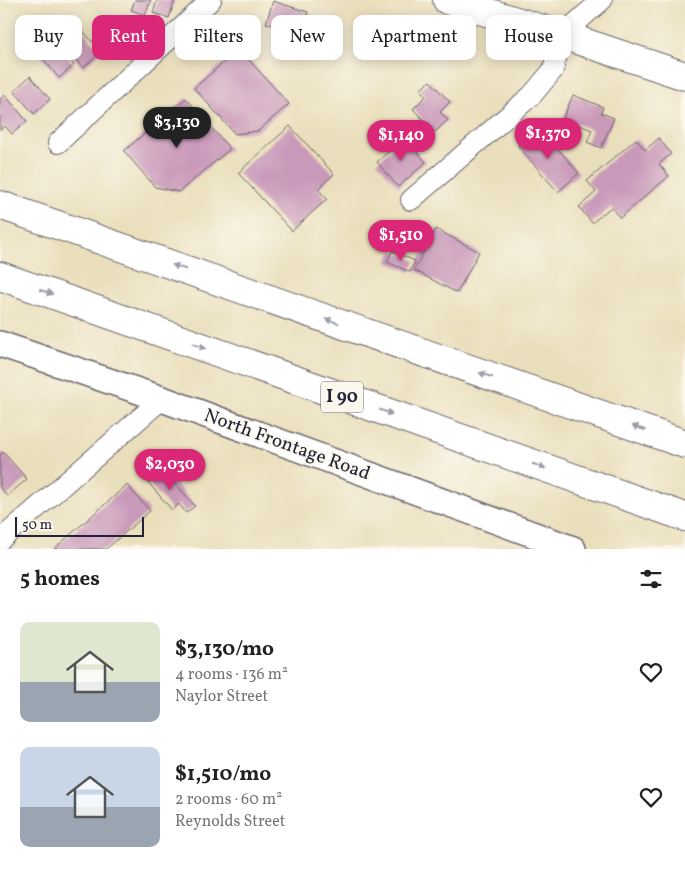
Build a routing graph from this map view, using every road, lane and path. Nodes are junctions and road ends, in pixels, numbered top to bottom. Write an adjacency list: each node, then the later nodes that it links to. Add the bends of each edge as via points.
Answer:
1 (212, 0): 9 (street)
2 (447, 0): 4 (main road)
3 (602, 0): 5 (street)
4 (496, 15)
5 (571, 27)
6 (571, 38): 8 (main road)
7 (556, 60): 10 (street, via 553,70 532,95)
8 (685, 76)
9 (58, 143)
10 (411, 200)
11 (0, 205): 15 (main road, one-way to 11)
12 (0, 276): 16 (main road, I 90, one-way to 16)
13 (0, 344): 14 (street, North Frontage Road)
14 (162, 399): 17 (street); 18 (street, North Frontage Road)
15 (685, 444)
16 (685, 517)
17 (0, 540)
18 (573, 549)

